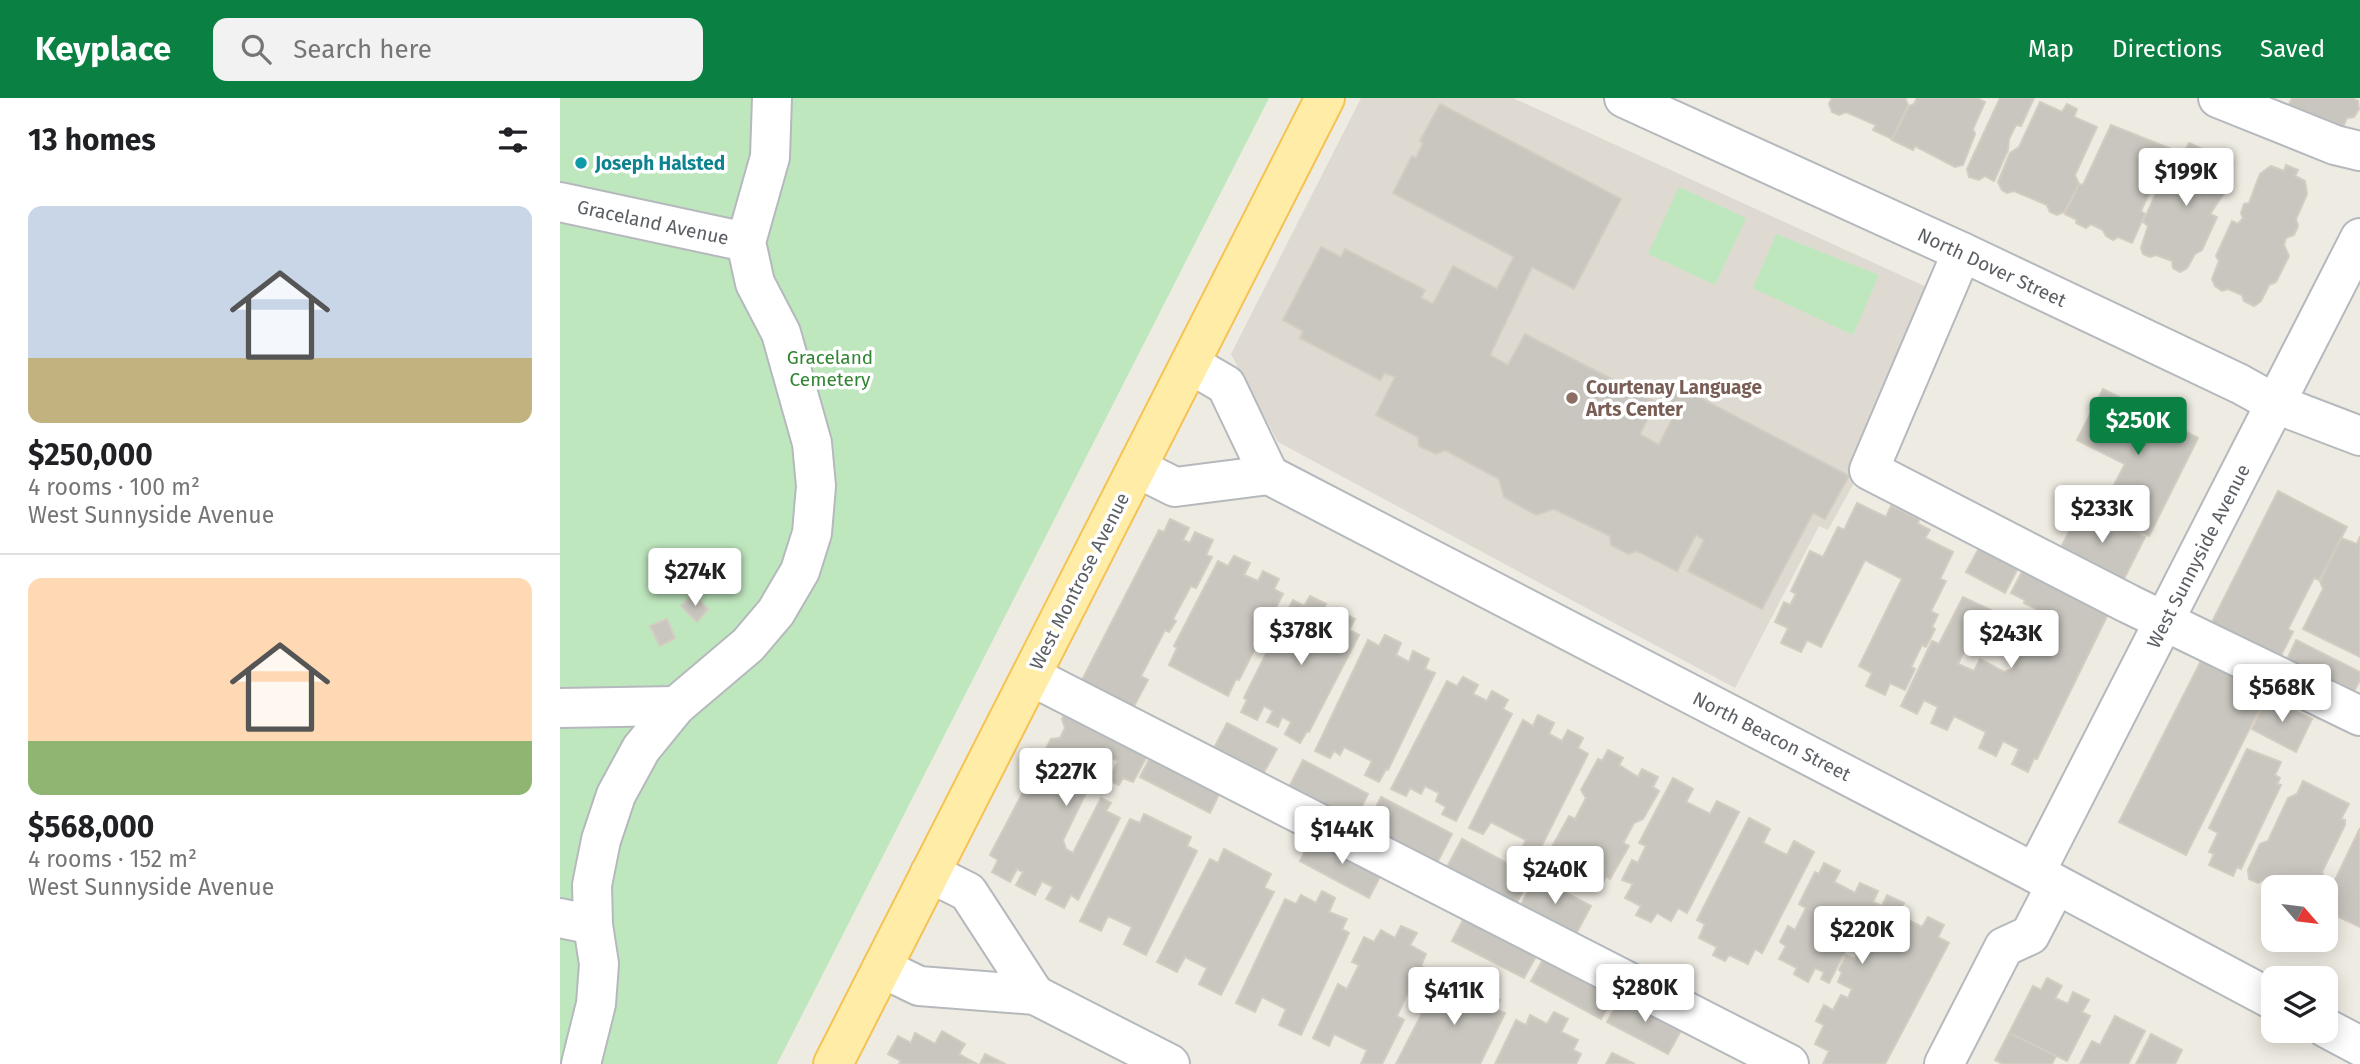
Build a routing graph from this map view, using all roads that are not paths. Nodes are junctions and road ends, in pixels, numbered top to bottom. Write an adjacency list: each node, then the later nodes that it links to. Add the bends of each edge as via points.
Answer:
1 (772, 98): 8 (street, via 770,157)
2 (1325, 98): 10 (main road, West Montrose Avenue)
3 (1624, 98): 9 (street, North Dover Street)
4 (2218, 98): 5 (street)
5 (2360, 151)
6 (560, 202): 8 (street, Graceland Avenue)
7 (2360, 238): 11 (street, West Sunnyside Avenue)
8 (746, 242): 17 (street, via 755,283 780,333 812,443 816,486 812,533 800,571 776,612 748,645)
9 (1962, 252): 11 (street, North Dover Street); 15 (street, via 1870,470)
10 (1189, 364): 13 (main road, West Montrose Avenue); 14 (street, via 1226,385)
11 (2276, 404): 12 (street, North Dover Street); 15 (street, West Sunnyside Avenue)
12 (2360, 436)
13 (1137, 468): 14 (street, via 1175,487); 16 (main road, West Montrose Avenue)
14 (1269, 475): 21 (street, North Beacon Street)
15 (2164, 622): 19 (street); 21 (street, West Sunnyside Avenue)
16 (1031, 676): 20 (main road, West Montrose Avenue); 31 (street)
17 (677, 706): 18 (street); 22 (street, via 640,749 617,794 592,885)
18 (560, 708)
19 (2360, 716)
20 (930, 873): 23 (main road, West Montrose Avenue); 25 (street, via 968,892)
21 (2046, 879): 24 (street, North Beacon Street); 32 (street, West Sunnyside Avenue, via 2030,935 2004,947)
22 (576, 921): 28 (street, via 599,964 596,1004)
23 (882, 968): 25 (street, via 919,986); 29 (main road, West Montrose Avenue)
24 (2261, 994)
25 (1035, 995): 30 (street)
26 (2338, 1034): 27 (street)
27 (2360, 1046)
28 (581, 1064)
29 (833, 1064)
30 (1170, 1064)
31 (1789, 1064)
32 (1944, 1064)

